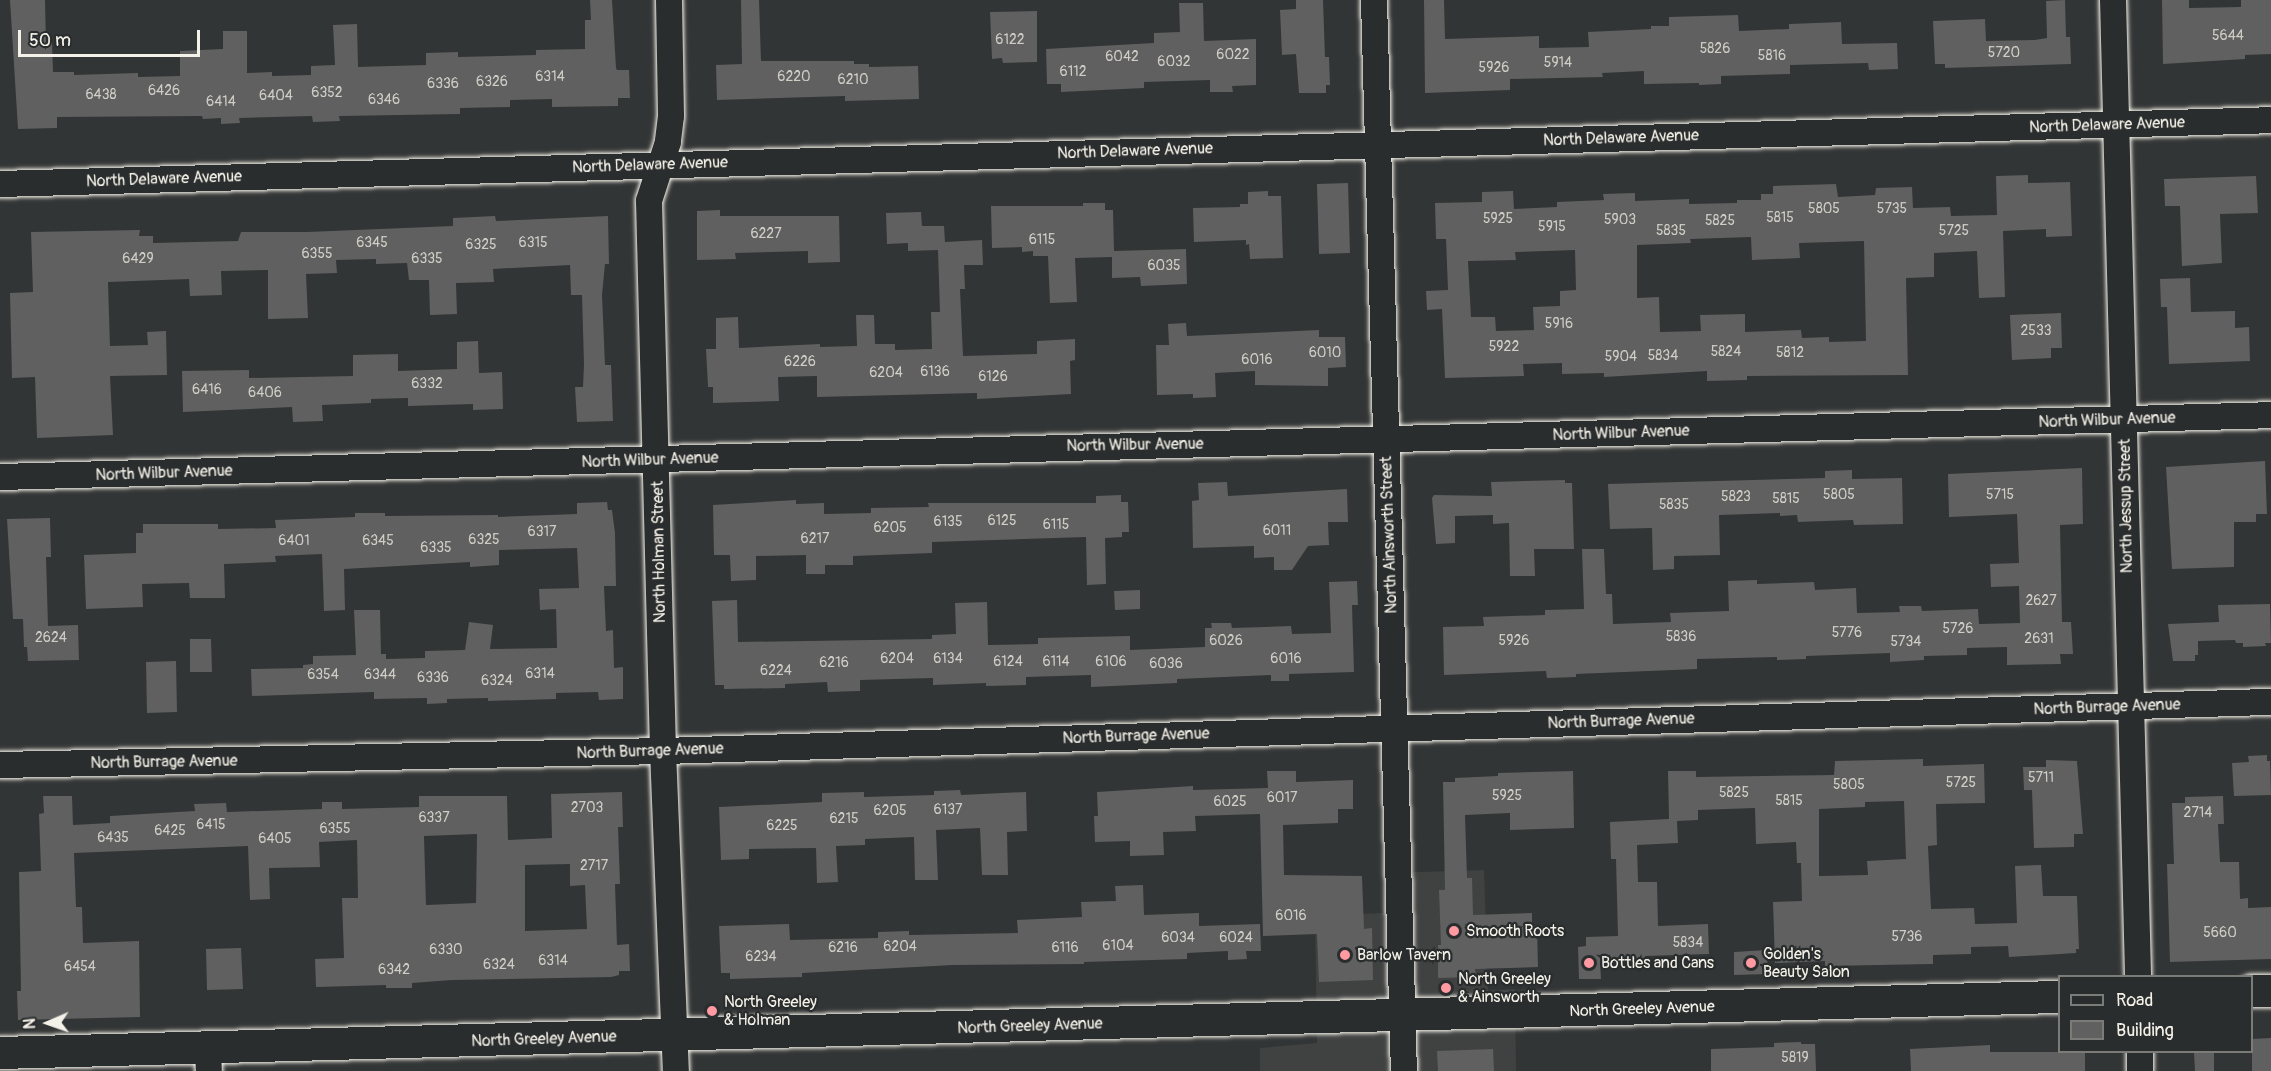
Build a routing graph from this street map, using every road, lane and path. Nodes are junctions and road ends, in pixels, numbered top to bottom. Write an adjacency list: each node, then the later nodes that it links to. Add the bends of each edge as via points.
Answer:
1 (669, 0): 7 (street, North Holman Street, via 670,116 668,142)
2 (1374, 0): 6 (street, North Ainsworth Street)
3 (2113, 0): 5 (street, North Jessup Street)
4 (2271, 120): 5 (street, North Delaware Avenue)
5 (2116, 124): 6 (street, North Delaware Avenue); 10 (street, North Jessup Street)
6 (1378, 145): 7 (street, North Delaware Avenue); 11 (street, North Ainsworth Street)
7 (660, 164): 8 (street, North Delaware Avenue); 12 (street, North Holman Street, via 649,201)
8 (0, 184)
9 (2271, 415): 10 (street, North Wilbur Avenue)
10 (2124, 419): 11 (street, North Wilbur Avenue); 15 (street, North Jessup Street)
11 (1387, 439): 12 (street, North Wilbur Avenue); 16 (street, North Ainsworth Street)
12 (657, 459): 13 (street, North Wilbur Avenue); 17 (street, North Holman Street)
13 (0, 477)
14 (2271, 702): 15 (street, North Burrage Avenue)
15 (2130, 706): 16 (street, North Burrage Avenue); 19 (street, North Jessup Street)
16 (1394, 727): 17 (street, North Burrage Avenue); 23 (street, North Ainsworth Street)
17 (663, 751): 18 (street, North Burrage Avenue); 24 (street, North Holman Street)
18 (0, 765)
19 (2138, 975)
20 (2253, 991): 21 (main road)
21 (2271, 991)
22 (2058, 997): 23 (main road, North Greeley Avenue)
23 (1402, 1016): 24 (main road, North Greeley Avenue); 29 (street, North Ainsworth Street)
24 (675, 1036): 27 (main road, North Greeley Avenue); 28 (street, North Holman Street)
25 (0, 1053): 27 (main road, North Greeley Avenue)
26 (2140, 1053): 30 (street)
27 (208, 1059)
28 (676, 1071)
29 (1404, 1071)
30 (2140, 1071)

